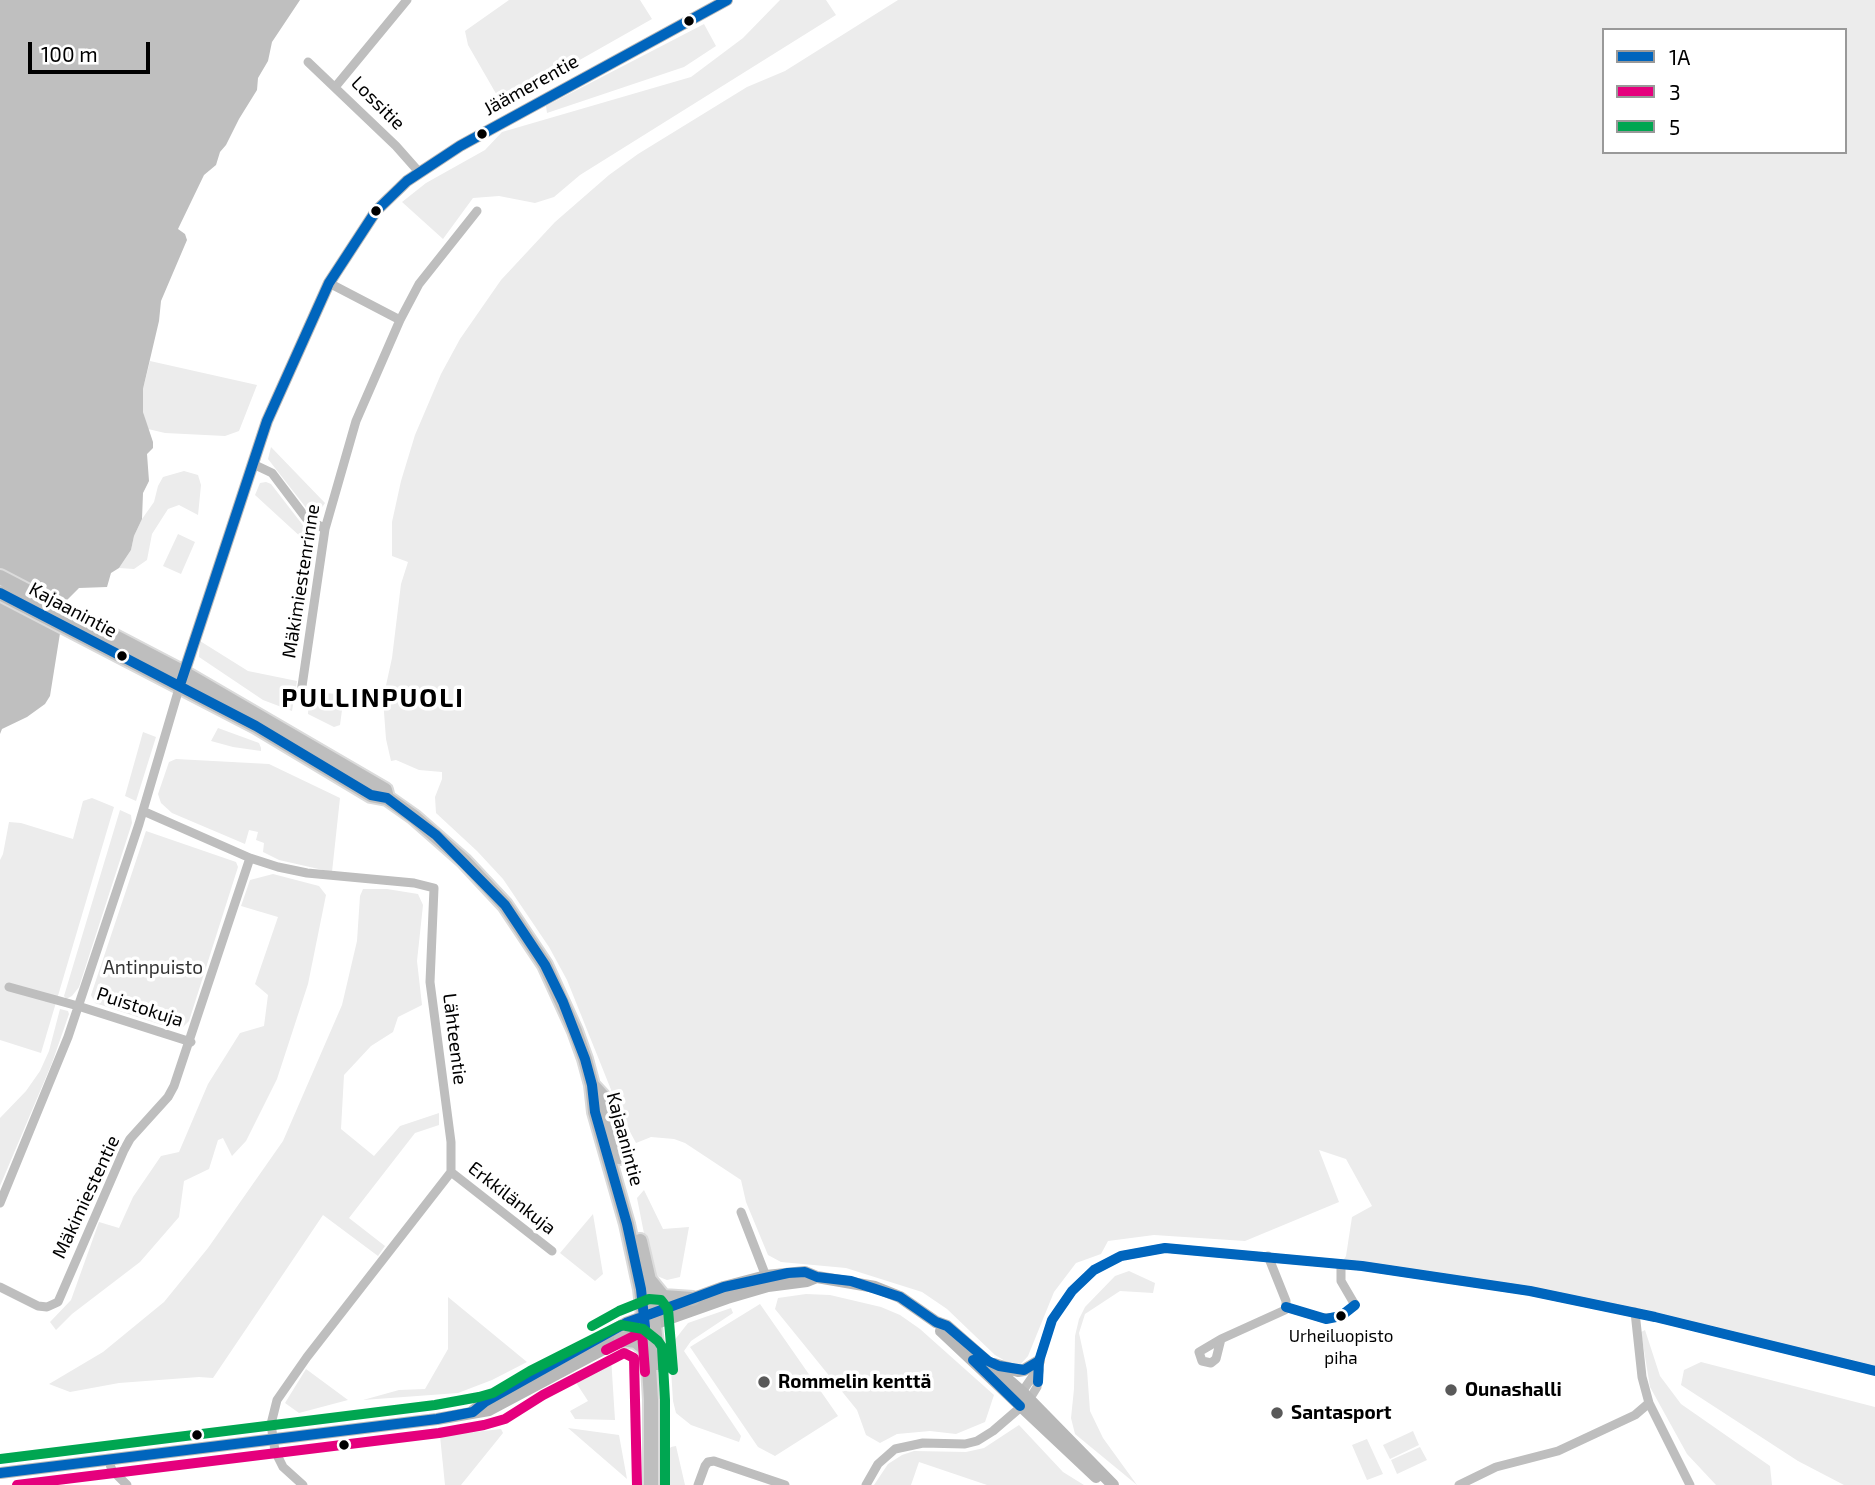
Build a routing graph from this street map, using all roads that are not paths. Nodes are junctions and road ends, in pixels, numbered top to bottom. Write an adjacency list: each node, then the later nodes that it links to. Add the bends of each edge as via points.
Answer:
1 (407, 0): 4 (street)
2 (720, 2): 5 (street, Jäämerentie)
3 (308, 62): 4 (street, Lossitie)
4 (336, 86): 5 (street, Lossitie)
5 (419, 172): 7 (street, Jäämerentie, via 376,211)
6 (477, 211): 8 (street, Mäkimiestenrinne, via 419,284)
7 (329, 283): 8 (street); 9 (street, Jäämerentie, via 267,421)
8 (400, 320): 10 (street, Mäkimiestenrinne, via 356,421)
9 (253, 464): 10 (street, via 272,473 306,518); 14 (street, Jäämerentie)
10 (325, 529): 15 (street, Mäkimiestenrinne)
11 (0, 578): 13 (main road, Kajaanintie)
12 (0, 593): 13 (main road, Kajaanintie)
13 (99, 638): 14 (main road)
14 (182, 679): 16 (street, Jäämerentie); 21 (main road, via 354,770 384,790 387,798 471,869 505,905 545,965)
15 (301, 693)
16 (143, 811): 17 (street, Lähteentie); 19 (street, Jäämerentie)
17 (250, 858): 20 (street, Mäkimiestentie); 22 (street, Lähteentie, via 297,871 434,888 430,982 452,1144)
18 (9, 987): 19 (street, Puistokuja)
19 (78, 1006): 20 (street, Puistokuja); 23 (street, Jäämerentie)
20 (191, 1042): 30 (street, Mäkimiestentie, via 168,1097 124,1150 58,1302 38,1306)
21 (592, 1085): 28 (main road, Kajaanintie, via 603,1097); 34 (main road, Kajaanintie, via 595,1112)
22 (451, 1172): 25 (street, Erkkilänkuja); 45 (street, via 283,1392 272,1416)
23 (0, 1203)
24 (741, 1212): 29 (street)
25 (552, 1251)
26 (1268, 1256): 27 (street); 32 (street); 40 (street, via 1165,1248 1121,1256 1094,1270 1065,1299 1052,1320)
27 (1341, 1264): 32 (street, via 1341,1282 1355,1305 1344,1314 1322,1318); 33 (street, via 1530,1291)
28 (649, 1280): 31 (main road, via 663,1297); 34 (main road, Kajaanintie)
29 (767, 1281): 31 (street, via 724,1287); 34 (street); 35 (street, via 817,1277 875,1287 900,1297)
30 (0, 1287)
31 (692, 1299): 34 (street)
32 (1286, 1307): 37 (street)
33 (1635, 1312): 41 (street); 43 (street)
34 (650, 1320): 36 (street); 38 (main road, Kajaanintie); 44 (street, via 532,1375); 51 (main road, Kajaanintie, via 660,1401)
35 (936, 1322): 39 (street); 42 (street, via 940,1331)
36 (621, 1339): 38 (main road); 44 (street, via 499,1406)
37 (1221, 1339)
38 (648, 1351): 50 (main road, Kajaanintie)
39 (988, 1361): 40 (street, via 1018,1371); 42 (street)
40 (1039, 1361): 42 (street, via 1040,1376)
41 (1875, 1371)
42 (1024, 1400): 54 (street, via 1001,1425 977,1441 895,1449 878,1464); 55 (street); 56 (street)
43 (1649, 1402): 57 (street, via 1635,1415 1558,1451 1496,1467); 58 (street)
44 (472, 1412): 45 (street)
45 (273, 1438): 46 (street); 49 (street, via 278,1461)
46 (108, 1459): 47 (street); 48 (street)
47 (0, 1473)
48 (127, 1485)
49 (303, 1485)
50 (651, 1485)
51 (659, 1485)
52 (698, 1485): 53 (street, via 705,1466 715,1461)
53 (785, 1485)
54 (866, 1485)
55 (1107, 1485)
56 (1113, 1485)
57 (1460, 1485)
58 (1690, 1485)

